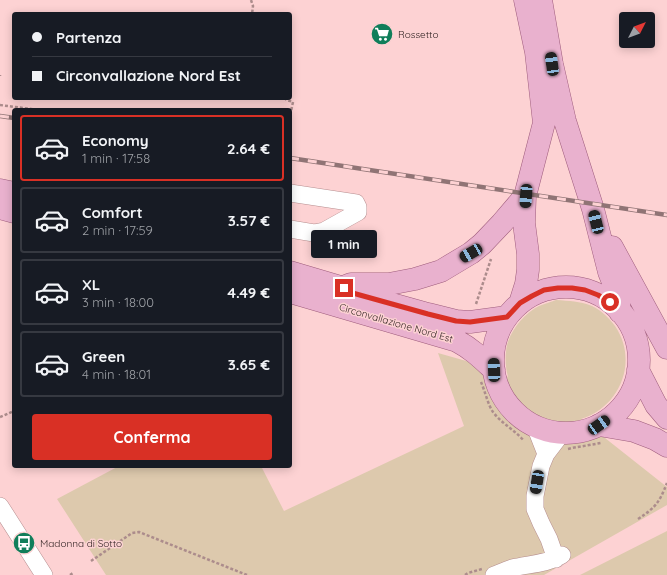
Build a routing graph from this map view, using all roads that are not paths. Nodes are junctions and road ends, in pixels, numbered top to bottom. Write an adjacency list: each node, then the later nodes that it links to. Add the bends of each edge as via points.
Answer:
1 (525, 0): 6 (main road, via 536,52 544,123)
2 (541, 0): 8 (main road, via 565,121)
3 (0, 190): 4 (main road)
4 (12, 193)
5 (292, 193): 10 (street, via 356,203 358,212 324,231)
6 (526, 196): 12 (main road, Circonvallazione Nord Est, via 502,224 471,253 441,271 415,280 389,284 350,284); 14 (main road, via 524,223 528,270 526,284)
7 (0, 208): 9 (main road)
8 (593, 209): 15 (main road, via 609,272 618,295); 16 (main road, via 615,254)
9 (12, 211)
10 (292, 229)
11 (292, 273): 12 (main road, Circonvallazione Nord Est)
12 (344, 288): 14 (main road, Circonvallazione Nord Est, via 349,292 456,321 470,322)
13 (292, 293): 18 (main road, Circonvallazione Nord Est, via 457,341)
14 (513, 310): 15 (main road, via 544,290 572,288 598,295); 18 (main road, via 496,339)
15 (620, 312): 19 (main road, via 634,333 639,358)
16 (659, 326): 17 (main road)
17 (667, 348)
18 (494, 370): 21 (main road, via 503,398 522,419)
19 (638, 370): 20 (main road, via 656,405); 22 (main road, via 634,387 625,403)
20 (667, 418)
21 (535, 426): 23 (main road, via 548,431); 25 (street)
22 (602, 434): 23 (main road, via 587,430 575,433); 24 (main road, via 634,431)
23 (563, 442): 25 (street)
24 (667, 446)
25 (546, 454): 27 (street, via 537,482 536,509 559,557)
26 (0, 506): 29 (street)
27 (520, 570): 28 (street, via 511,568)
28 (488, 572)
29 (44, 575)

